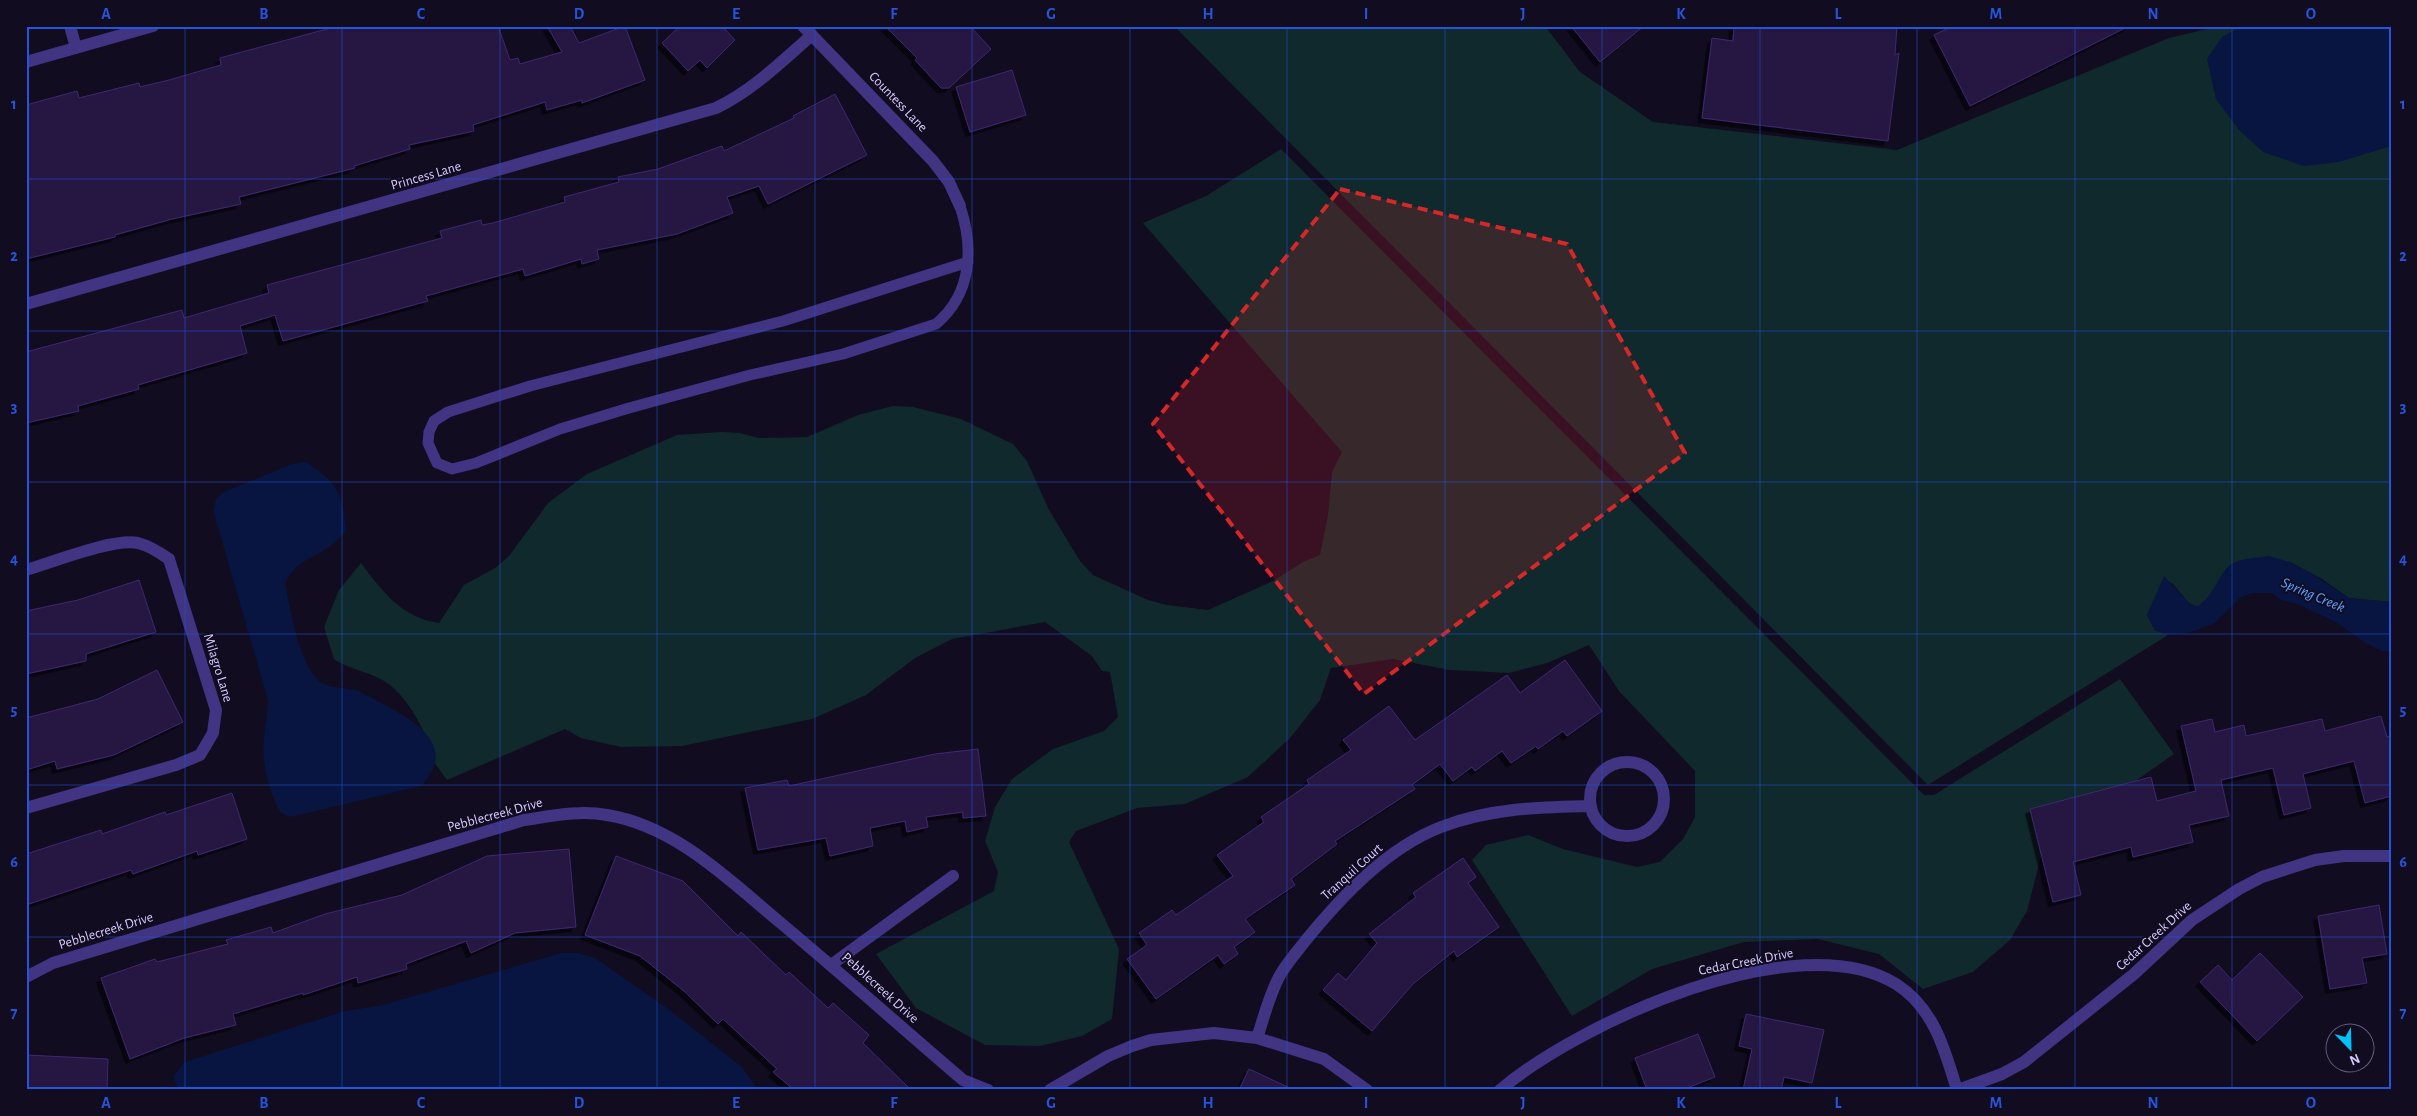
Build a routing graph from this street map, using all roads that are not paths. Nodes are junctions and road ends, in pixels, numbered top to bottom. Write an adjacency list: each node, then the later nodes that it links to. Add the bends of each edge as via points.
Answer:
1 (70, 26): 4 (street)
2 (153, 26): 4 (street)
3 (808, 31): 6 (street, Countess Lane, via 933,161 949,182); 8 (street, Princess Lane, via 759,82 716,108)
4 (76, 48): 5 (street)
5 (26, 62)
6 (960, 206): 7 (lane, via 968,235)
7 (968, 262): 7 (lane, via 960,293 948,314 920,331 843,354 629,408 560,429 476,463 452,469 437,463 428,443 434,421 448,412 530,386 783,321)
8 (26, 304)
9 (26, 570): 11 (street, Milagro Lane, via 117,543 152,547 169,559 216,710 213,734 200,755 176,765)
10 (1591, 806): 10 (street, via 1601,828 1632,837 1645,833 1657,822 1665,796 1661,783 1646,767 1633,762 1620,763 1598,775 1591,786); 16 (street, Tranquil Court, via 1522,808 1483,814 1441,827 1410,843 1350,891 1296,952 1279,976)
11 (26, 808)
12 (2391, 856): 21 (street, Cedar Creek Drive, via 2315,860 2279,870 2239,889 2192,920 2134,974 2024,1062 2002,1074)
13 (953, 876): 14 (street)
14 (831, 965): 15 (street, Pebblecreek Drive, via 690,849 652,830 608,815 573,812 524,820 53,963); 17 (street, Pebblecreek Drive, via 963,1080)
15 (26, 977)
16 (1257, 1038): 18 (street, via 1214,1033 1152,1040 1108,1056); 19 (street, via 1324,1059)
17 (988, 1090)
18 (1050, 1090)
19 (1368, 1090)
20 (1500, 1090): 21 (street, Cedar Creek Drive, via 1572,1041 1637,1009 1718,981 1772,969 1825,964 1875,972 1898,985 1917,1002 1933,1023 1944,1046)
21 (1957, 1090)

